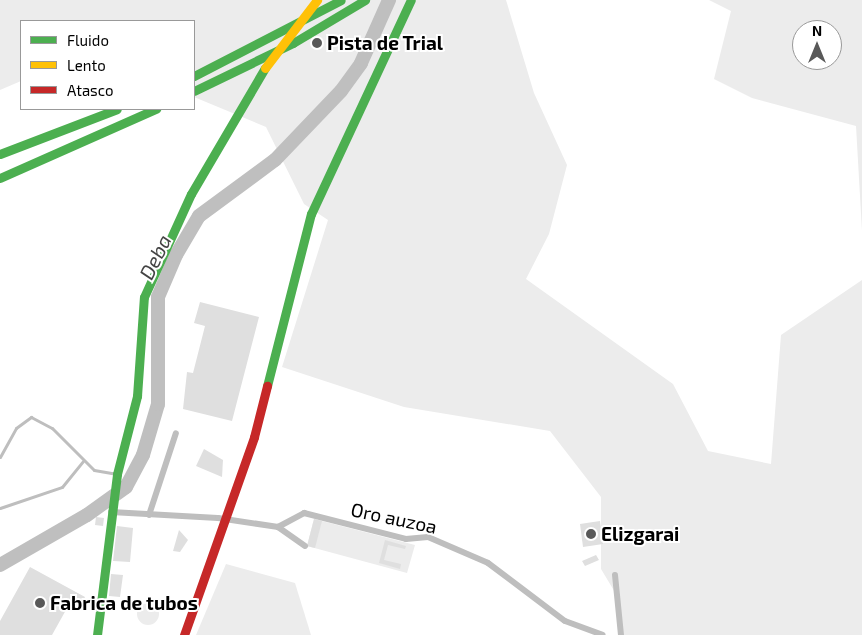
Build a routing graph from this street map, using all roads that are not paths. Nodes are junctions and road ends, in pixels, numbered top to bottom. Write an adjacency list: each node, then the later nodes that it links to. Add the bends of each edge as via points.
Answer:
1 (317, 0): 14 (main road, via 266,65 191,194 154,271 141,309 137,396)
2 (341, 0): 5 (main road)
3 (365, 0): 6 (main road, via 294,43)
4 (411, 0): 22 (main road, via 311,214 266,394 232,505)
5 (195, 75)
6 (195, 91)
7 (114, 110): 9 (main road)
8 (154, 110): 10 (main road)
9 (0, 154)
10 (0, 178)
11 (176, 433): 17 (street)
12 (0, 457): 13 (lane, via 16,428 31,416 52,428)
13 (83, 461): 14 (lane, via 94,470); 15 (lane, via 62,487)
14 (117, 478): 16 (main road)
15 (0, 508)
16 (111, 509): 17 (street); 21 (main road)
17 (149, 515): 18 (street, via 218,518)
18 (278, 527): 19 (street); 23 (street, Oro auzoa, via 304,513 406,539 428,537 488,563 552,613)
19 (305, 546)
20 (615, 575): 24 (street)
21 (97, 635)
22 (184, 635)
23 (603, 635)
24 (621, 635)

